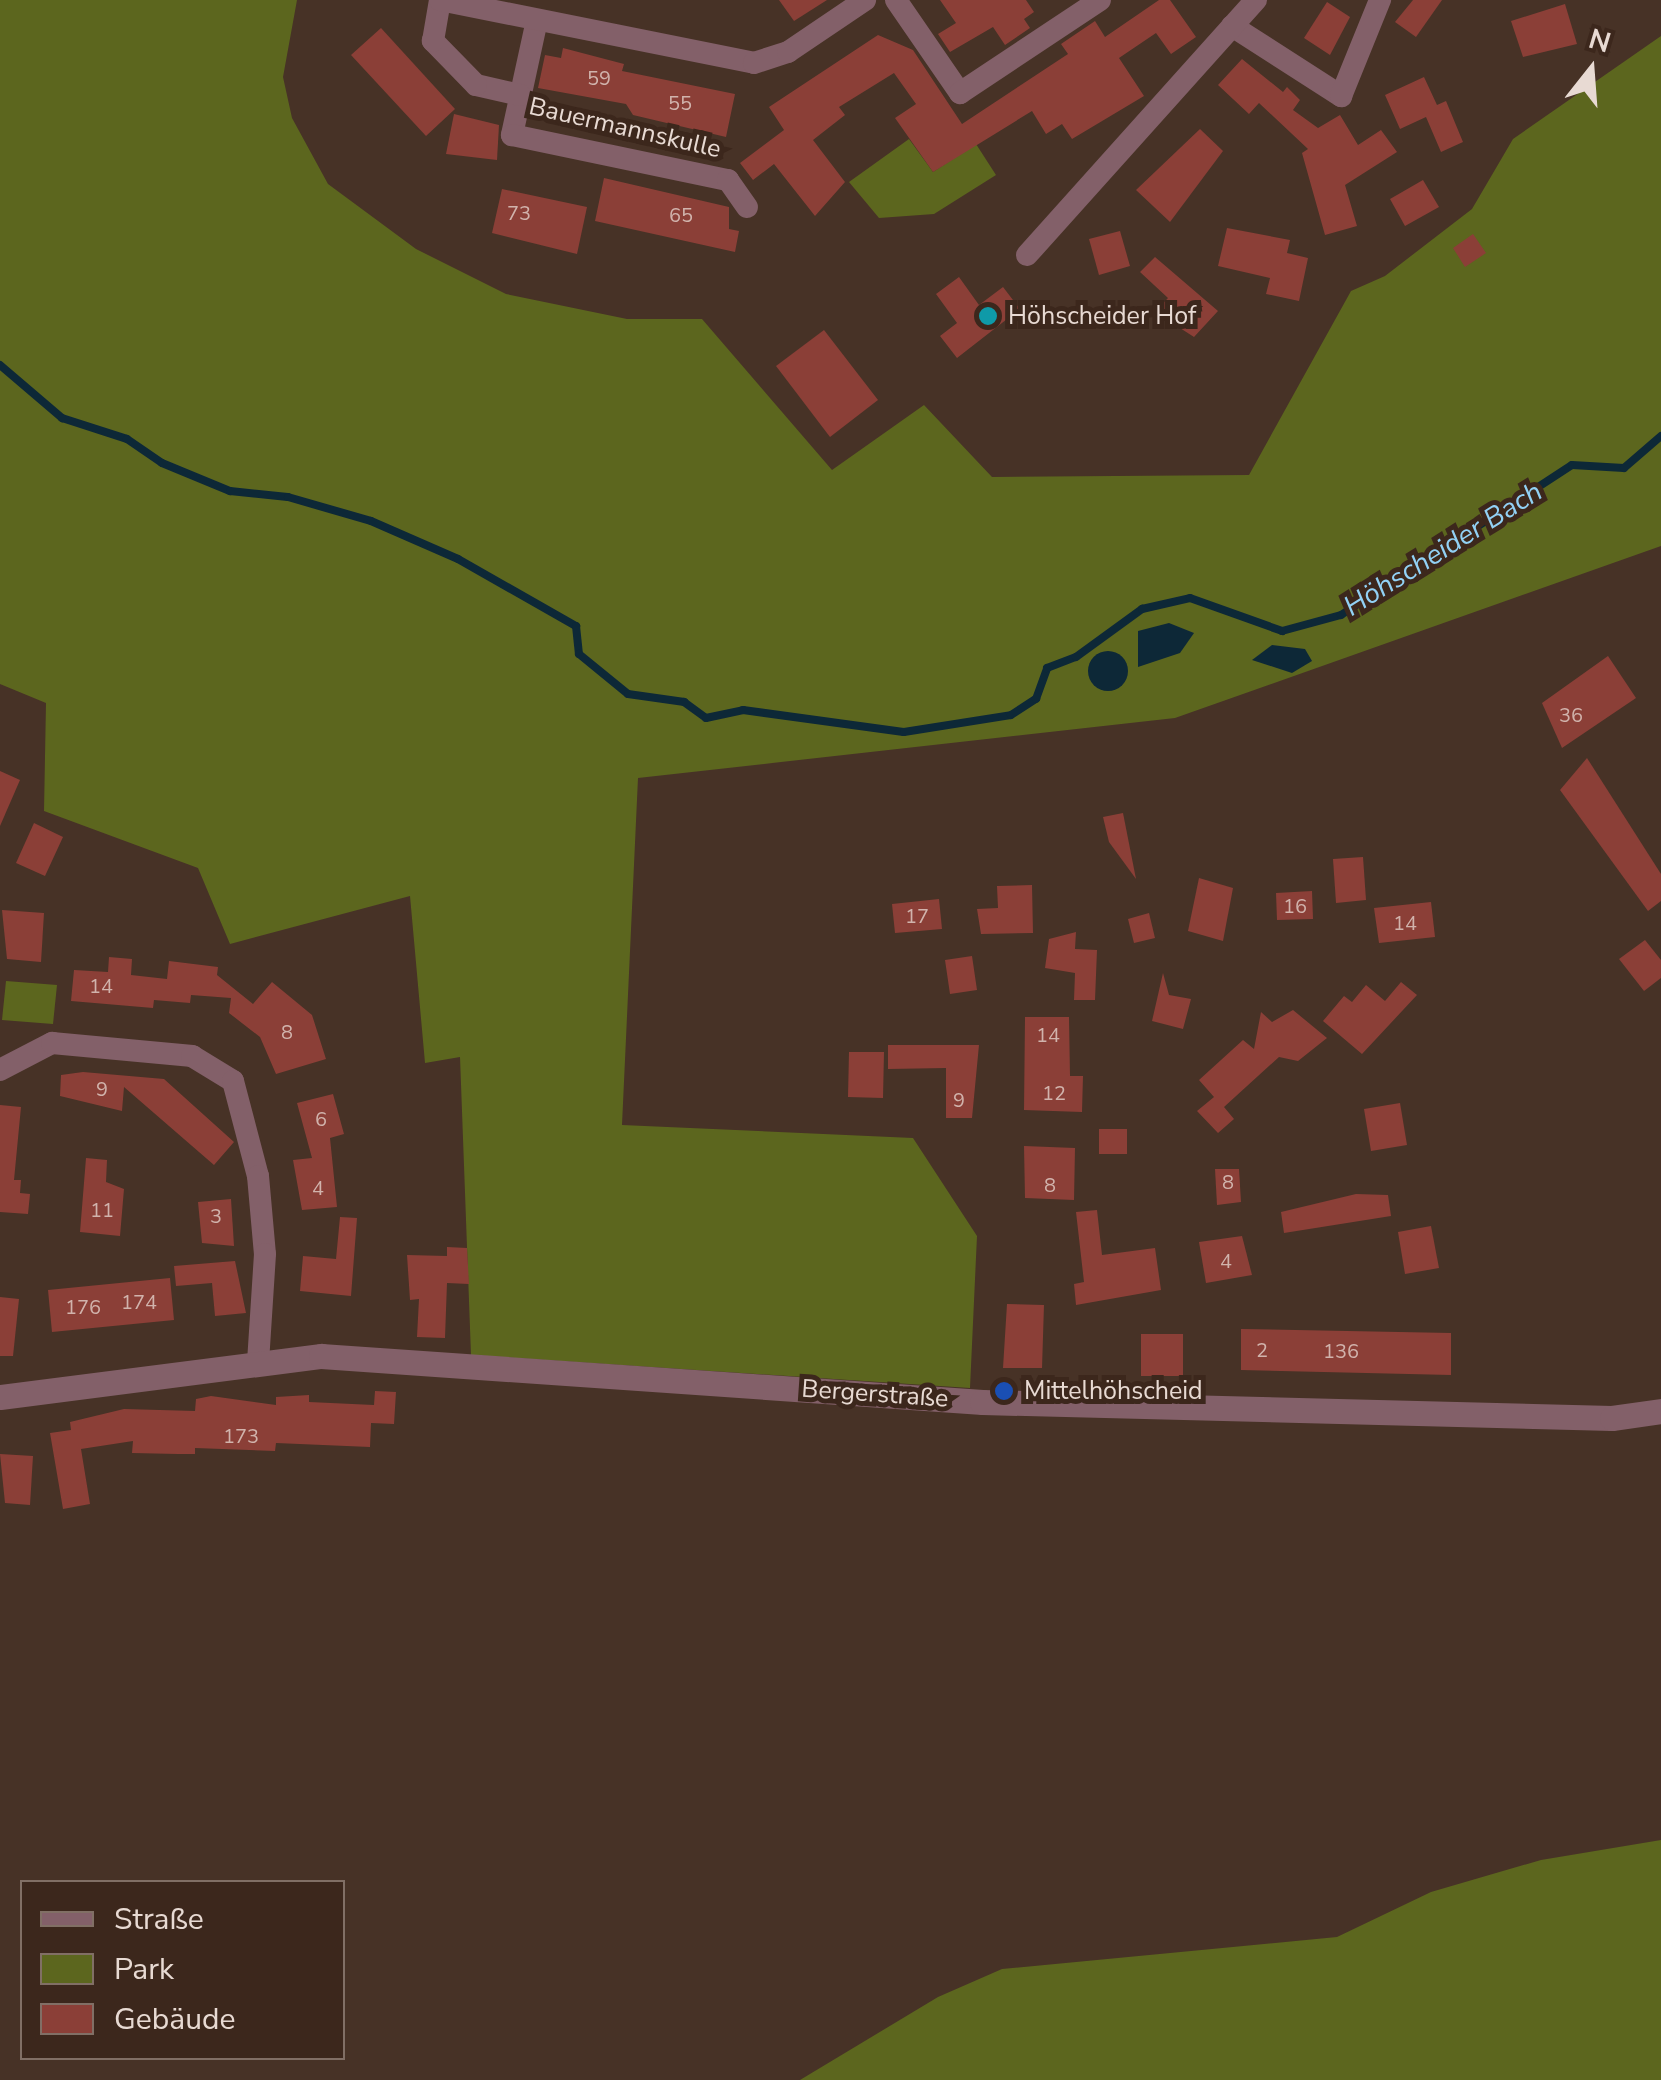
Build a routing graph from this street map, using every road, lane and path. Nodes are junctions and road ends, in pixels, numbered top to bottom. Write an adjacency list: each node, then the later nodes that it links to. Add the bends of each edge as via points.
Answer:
1 (864, 0): 6 (street, Bauermannskulle, via 788,52 754,63)
2 (896, 0): 3 (street, via 960,92)
3 (1100, 0)
4 (1256, 0): 7 (street)
5 (1380, 0): 7 (street, via 1349,98)
6 (537, 20): 8 (street, Bauermannskulle); 8 (street, Bauermannskulle, via 440,0 432,41 476,86)
7 (1232, 26): 10 (street)
8 (520, 95): 9 (street, Bauermannskulle, via 512,135 728,180)
9 (747, 206)
10 (1027, 255)
11 (0, 1070): 12 (street, via 52,1043 192,1056 233,1081 258,1176 265,1254)
12 (258, 1361): 13 (street, Bergerstraße); 14 (street, Bergerstraße, via 345,1356 982,1402 1612,1418)
13 (0, 1396)
14 (1661, 1411)

